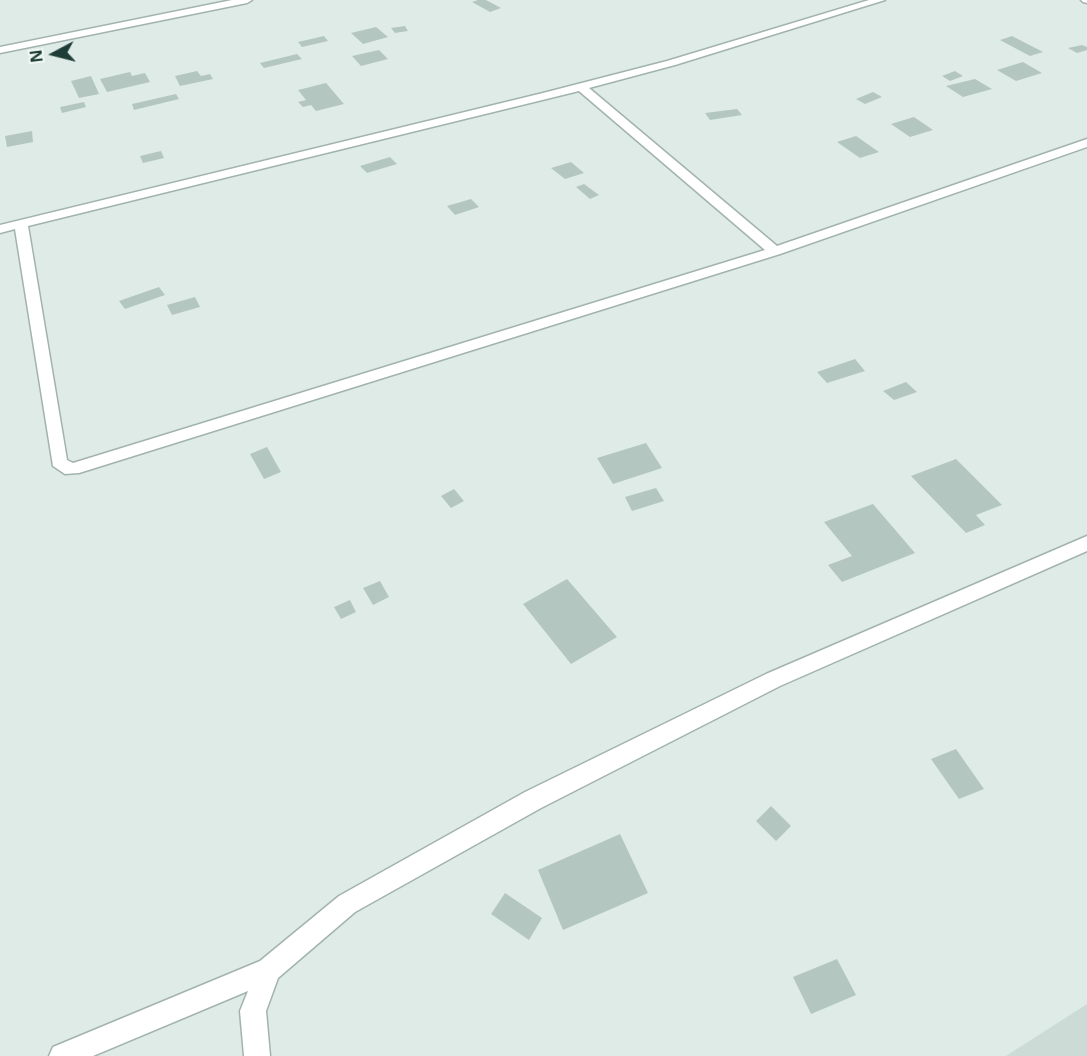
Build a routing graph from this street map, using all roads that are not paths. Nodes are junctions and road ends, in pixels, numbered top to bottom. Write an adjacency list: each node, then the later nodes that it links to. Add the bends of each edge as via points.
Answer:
1 (247, 0): 3 (street)
2 (880, 0): 4 (street)
3 (0, 50)
4 (580, 87): 6 (street); 8 (street)
5 (1087, 143): 8 (street)
6 (21, 224): 7 (street); 8 (street, via 59,462 73,469)
7 (0, 229)
8 (775, 251)
9 (1087, 543): 10 (street, via 773,680 533,801 347,904)
10 (269, 970): 11 (street); 12 (street, via 253,1011)
11 (62, 1056)
12 (257, 1056)

